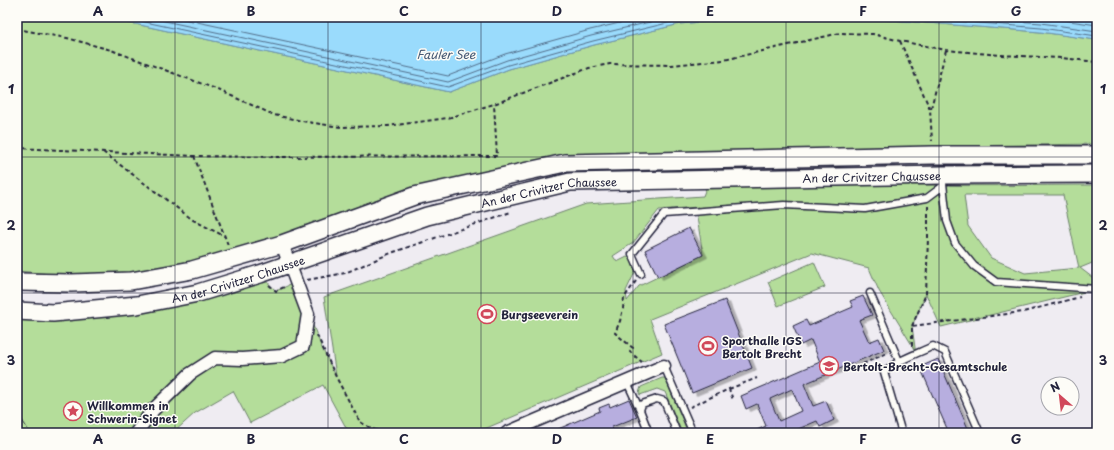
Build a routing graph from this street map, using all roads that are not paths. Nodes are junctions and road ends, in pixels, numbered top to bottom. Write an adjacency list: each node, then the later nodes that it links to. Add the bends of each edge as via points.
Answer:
1 (1097, 155): 4 (street, An der Crivitzer Chaussee, via 933,155 565,163 414,196)
2 (1097, 174): 3 (street, An der Crivitzer Chaussee)
3 (943, 180): 5 (street, An der Crivitzer Chaussee, via 570,182 426,216); 6 (lane, via 928,198 865,209 784,205 664,214 632,254); 8 (lane, via 947,221 955,243 974,266 996,282)
4 (282, 244): 5 (street); 7 (street, An der Crivitzer Chaussee, via 192,270 131,281)
5 (289, 264): 10 (street, An der Crivitzer Chaussee, via 198,294 137,305 53,312); 15 (street, via 308,314 303,346 282,356 215,358 190,374 153,410)
6 (641, 274)
7 (17, 282)
8 (1097, 289)
9 (870, 292): 11 (lane)
10 (17, 312)
11 (899, 361): 20 (lane, via 884,372); 21 (lane, via 934,346 945,352)
12 (664, 366): 13 (street); 19 (lane)
13 (627, 382): 14 (lane); 16 (street)
14 (640, 410): 17 (lane); 18 (lane, via 642,404 657,399 664,401)
15 (136, 433)
16 (507, 433)
17 (649, 433)
18 (677, 433)
19 (693, 433)
20 (900, 433)
21 (980, 433)

